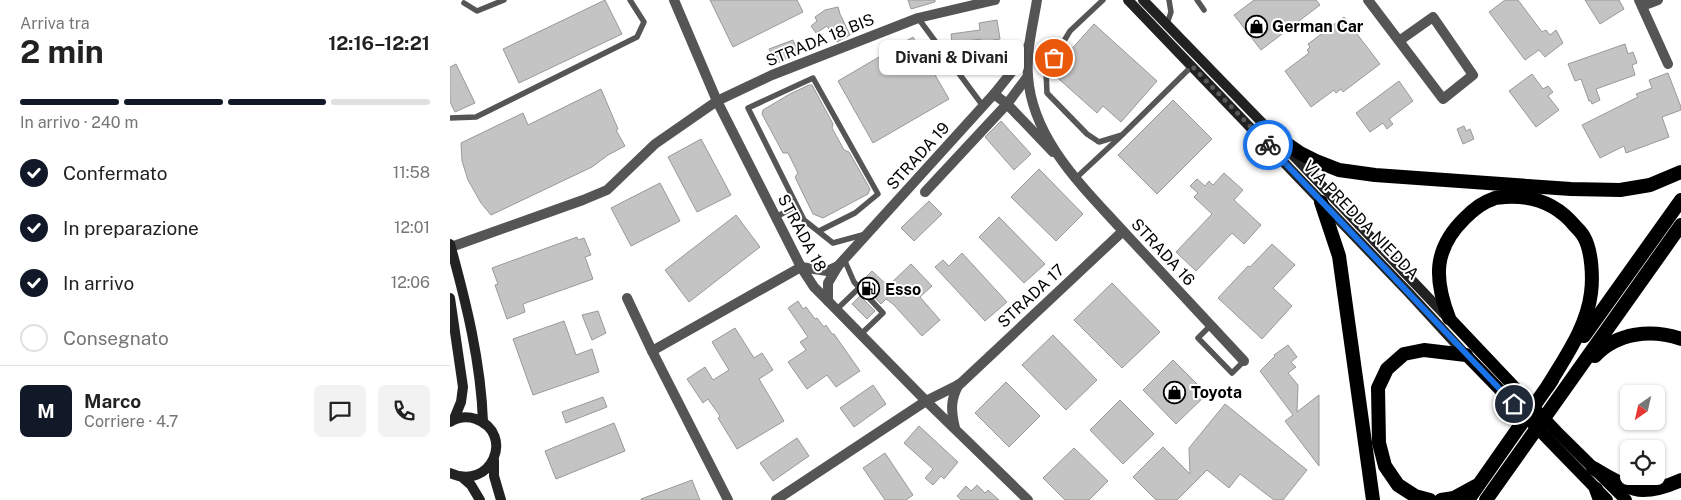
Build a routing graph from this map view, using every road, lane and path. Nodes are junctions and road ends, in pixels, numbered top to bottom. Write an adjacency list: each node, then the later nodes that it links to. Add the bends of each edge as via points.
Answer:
1 (504, 0): 13 (lane, via 477,11)
2 (630, 0): 29 (lane, via 644,22 638,37 476,117)
3 (674, 0): 26 (street, STRADA 18)
4 (995, 0): 16 (street, STRADA 18 BIS)
5 (1037, 0): 19 (street, STRADA 16)
6 (1103, 0): 30 (lane, via 1070,31 1046,71 1047,93 1099,142)
7 (1128, 0): 22 (main road, VIA PREDDA NIEDDA)
8 (1143, 0): 17 (main road, VIA PREDDA NIEDDA)
9 (1169, 0): 17 (lane, via 1171,12)
10 (1197, 0): 15 (lane)
11 (1368, 0): 18 (street)
12 (1658, 0): 14 (street)
13 (464, 3)
14 (1640, 3): 21 (street)
15 (1204, 10)
16 (918, 18): 26 (street, STRADA 18 BIS); 28 (lane)
17 (1166, 24): 31 (main road, VIA PREDDA NIEDDA)
18 (1400, 41): 18 (street, via 1433,17 1473,75 1443,99)
19 (1029, 46): 20 (street, STRADA 19); 23 (street, STRADA 16)
20 (1018, 64): 24 (street, STRADA 19); 25 (street, STRADA 19)
21 (1668, 64)
22 (1192, 66): 30 (lane); 37 (main road, VIA PREDDA NIEDDA)
23 (1028, 76): 25 (street); 32 (street, STRADA 16, via 1036,115)
24 (994, 94): 27 (street, STRADA 16); 28 (street, STRADA 19)
25 (1014, 95): 27 (street)
26 (717, 101): 39 (street, STRADA 18); 44 (street, STRADA 18 BIS, via 656,144 607,190)
27 (1007, 104): 32 (street, STRADA 16); 35 (street)
28 (983, 106): 43 (street, STRADA 19)
29 (450, 118)
30 (1122, 135): 34 (lane)
31 (1274, 135): 33 (highway, via 1316,161 1339,170 1374,175 1620,190 1650,185); 52 (main road, VIA PREDDA NIEDDA)
32 (1062, 162): 34 (street, STRADA 16)
33 (1681, 172)
34 (1076, 178): 42 (street, STRADA 16)
35 (924, 192)
36 (1681, 200): 60 (highway)
37 (1321, 202): 57 (main road, VIA PREDDA NIEDDA); 79 (highway, via 1339,256)
38 (796, 206): 39 (lane); 41 (lane, via 804,220); 41 (lane, via 748,108 813,78 878,194 855,213)
39 (776, 217): 46 (street, STRADA 18)
40 (1681, 225): 61 (highway)
41 (819, 231): 43 (lane, via 833,243)
42 (1123, 231): 53 (street, STRADA 16); 59 (street, STRADA 17)
43 (868, 233): 45 (street, STRADA 19)
44 (450, 245): 64 (main road, via 477,363)
45 (841, 263): 46 (street, via 827,271); 47 (lane); 50 (street, STRADA 19, via 828,283)
46 (801, 267): 50 (street, STRADA 18); 56 (street)
47 (860, 288): 51 (lane); 54 (lane, via 883,313)
48 (450, 298): 63 (main road, via 463,387 461,402)
49 (627, 298): 56 (street)
50 (828, 301): 51 (street, STRADA 18)
51 (836, 310): 54 (street, STRADA 18)
52 (1449, 318): 60 (highway, via 1441,298 1438,273 1442,249 1454,228 1471,212 1493,198 1518,196 1544,201 1567,216 1585,238 1592,263 1591,294 1583,324); 66 (main road, VIA PREDDA NIEDDA)
53 (1210, 325): 58 (street, STRADA 16); 58 (lane, via 1198,338 1232,372)
54 (860, 335): 62 (street, STRADA 18)
55 (1681, 339): 61 (highway, via 1644,332 1619,339 1600,351)
56 (652, 351): 76 (street)
57 (1466, 355): 66 (main road, VIA PREDDA NIEDDA); 80 (highway, via 1424,350 1404,354 1387,369 1378,388 1379,443 1385,466 1398,485 1415,496)
58 (1244, 361)
59 (960, 384): 62 (street, STRADA 17); 65 (street, STRADA 17, via 951,405)
60 (1548, 386): 72 (highway)
61 (1562, 394): 83 (highway)
62 (926, 401): 65 (street, STRADA 18); 77 (street)
63 (452, 420): 64 (main road, via 464,417)
64 (483, 422): 67 (main road, via 495,439)
65 (955, 428): 78 (street, STRADA 18)
66 (1553, 437): 68 (main road); 73 (main road)
67 (494, 460): 70 (main road, via 475,477); 75 (main road, via 494,476)
68 (1592, 468): 71 (highway, via 1642,490); 85 (main road)
69 (450, 473): 70 (main road)
70 (463, 478): 74 (main road)
71 (1681, 480)
72 (1480, 482): 81 (highway, via 1464,494); 82 (highway)
73 (1598, 495): 84 (main road)
74 (480, 500)
75 (501, 500)
76 (728, 500)
77 (776, 500)
78 (1028, 500)
79 (1372, 500)
80 (1430, 500)
81 (1441, 500)
82 (1468, 500)
83 (1486, 500)
84 (1607, 500)
85 (1626, 500)

